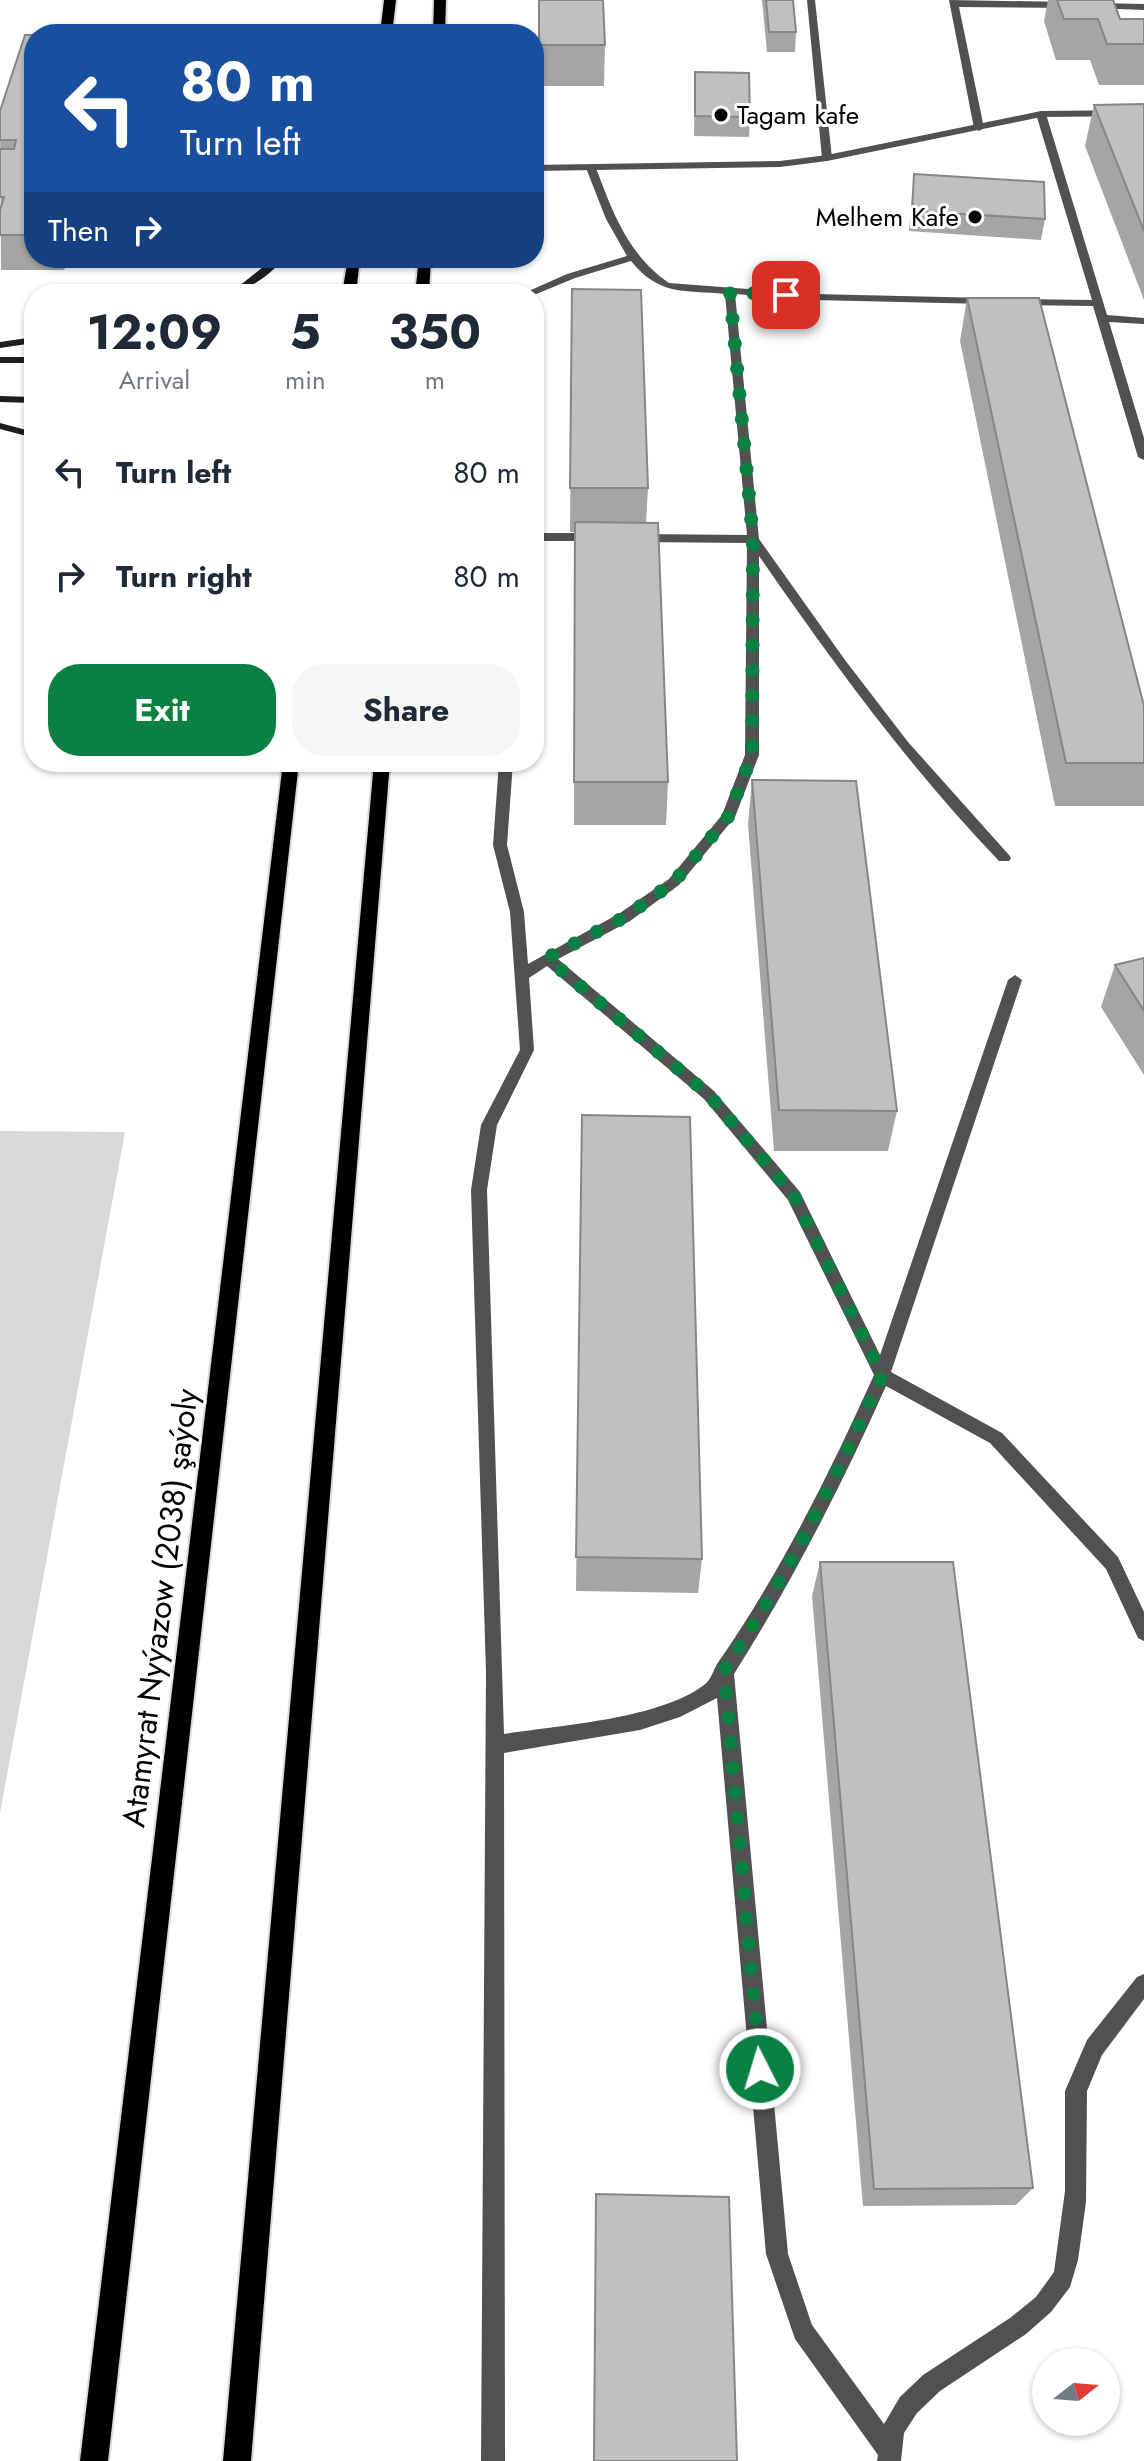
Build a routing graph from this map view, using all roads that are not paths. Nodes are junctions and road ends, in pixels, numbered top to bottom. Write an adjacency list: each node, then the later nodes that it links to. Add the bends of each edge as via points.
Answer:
1 (390, 0): 6 (main road)
2 (440, 0): 7 (main road)
3 (811, 0): 11 (street)
4 (954, 2): 5 (street); 10 (street)
5 (1144, 7)
6 (387, 24)
7 (439, 24)
8 (1144, 113): 9 (street)
9 (1041, 114): 10 (street); 19 (street)
10 (979, 128): 11 (street)
11 (827, 158): 13 (street, via 780,164)
12 (544, 168): 13 (street)
13 (591, 168): 14 (street, via 617,237)
14 (633, 257): 17 (street); 18 (street, via 648,276 666,286)
15 (268, 268): 16 (main road)
16 (248, 284)
17 (544, 287)
18 (730, 292): 19 (street); 35 (street)
19 (1097, 303): 20 (street)
20 (1101, 318): 21 (street); 30 (street)
21 (1144, 321)
22 (24, 341): 23 (main road)
23 (0, 345)
24 (0, 360): 25 (main road)
25 (24, 360)
26 (0, 399): 27 (main road)
27 (24, 400)
28 (0, 426): 29 (main road)
29 (24, 432)
30 (1141, 445): 31 (street)
31 (1144, 457)
32 (544, 537): 33 (street)
33 (612, 538)
34 (628, 538): 35 (street)
35 (753, 539): 39 (street, via 960,814); 40 (street, via 752,755 728,817 674,882 614,923)
36 (290, 772): 50 (main road, Atamyrat Nyýazow (2038) şaýoly)
37 (381, 772): 51 (main road)
38 (505, 772): 41 (street, via 500,845 517,912)
39 (1004, 858)
40 (547, 958): 41 (street); 43 (street, via 709,1095 794,1196)
41 (522, 976): 46 (street, via 527,1050 489,1125 479,1190)
42 (1015, 980): 43 (street)
43 (882, 1375): 44 (street, via 996,1438 1112,1563); 45 (street, via 842,1466 759,1618)
44 (1144, 1632)
45 (724, 1670): 46 (street, via 713,1690 673,1711); 49 (street, via 777,2254 803,2331)
46 (495, 1745): 52 (street)
47 (1144, 1975): 48 (street)
48 (1144, 1985): 49 (street, via 1095,2043 1076,2093 1078,2190 1063,2278 1013,2334 923,2388 898,2416)
49 (889, 2455)
50 (94, 2461)
51 (237, 2461)
52 (493, 2461)

